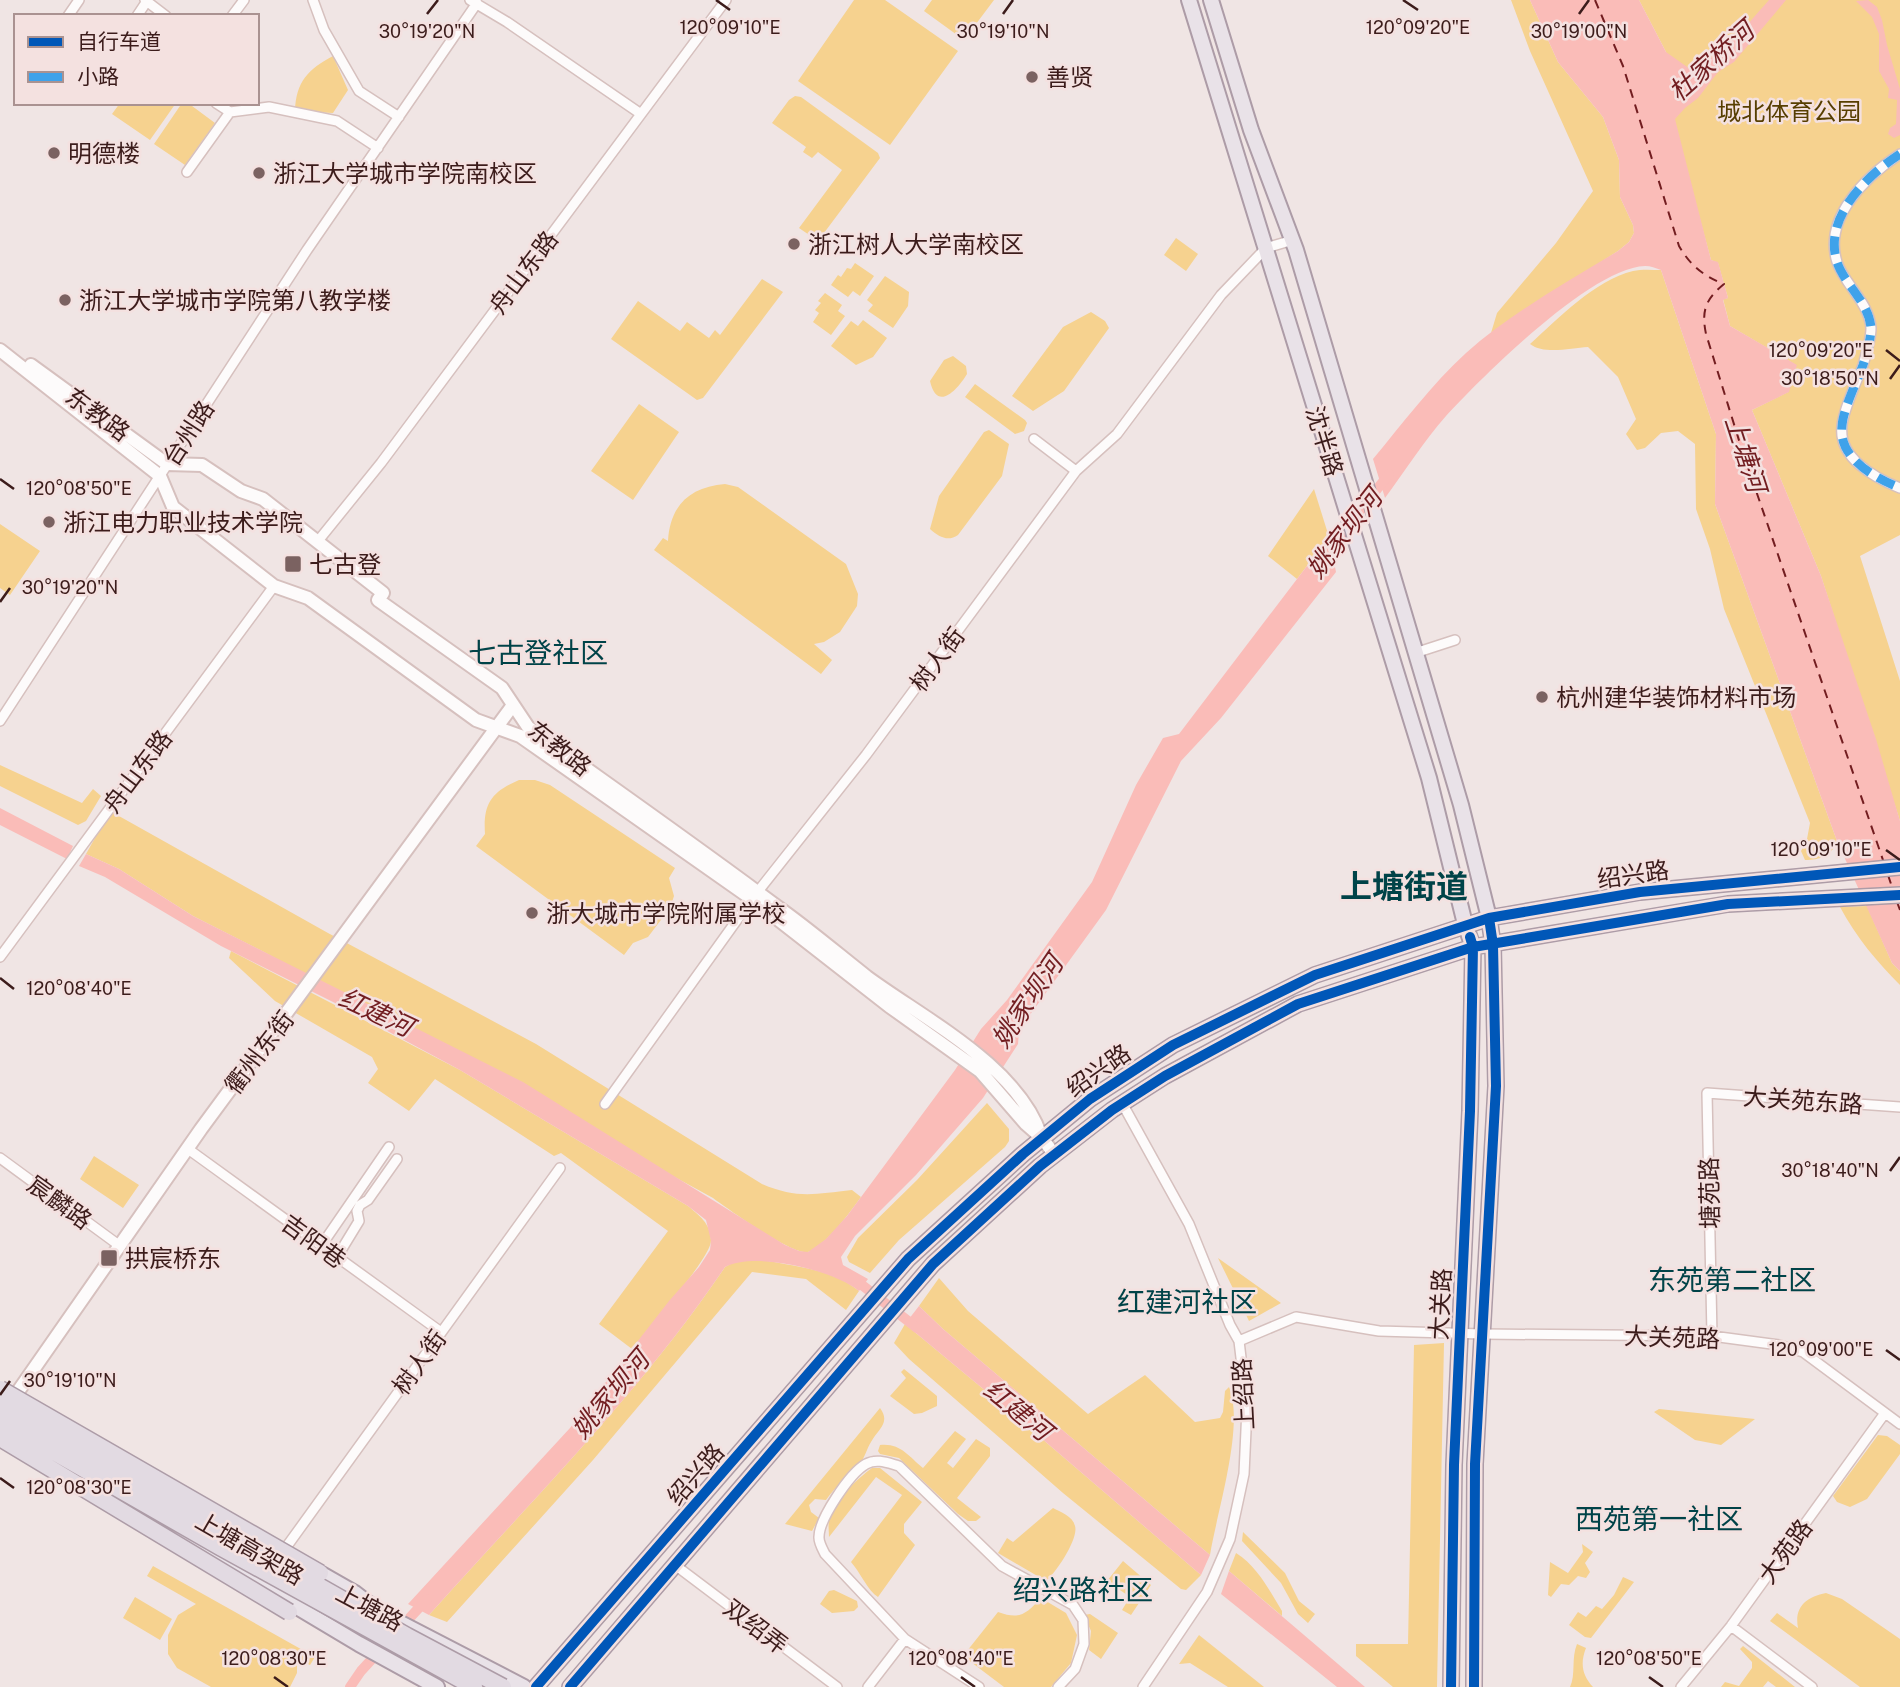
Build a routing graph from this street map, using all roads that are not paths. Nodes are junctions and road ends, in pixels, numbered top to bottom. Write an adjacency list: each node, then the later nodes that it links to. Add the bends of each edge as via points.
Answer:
1 (313, 0): 11 (street, via 324,30 359,92)
2 (726, 0): 10 (street, 舟山东路)
3 (1189, 0): 16 (main road, 沈半路)
4 (1211, 0): 15 (main road, 沈半路, via 1251,130)
5 (146, 1): 7 (street)
6 (473, 1): 10 (street); 11 (street, 台州路)
7 (163, 14)
8 (219, 105): 9 (street)
9 (230, 112): 12 (street, via 269,107 337,121); 14 (street)
10 (641, 114): 23 (street, 舟山东路)
11 (399, 117): 12 (street, 台州路)
12 (377, 148): 20 (street, 台州路)
13 (1900, 154): 22 (street, via 1849,201 1833,236 1837,264 1860,297 1871,328 1841,427 1846,449 1860,466)
14 (187, 172)
15 (1293, 240): 16 (street, 树人街); 26 (main road, 沈半路)
16 (1266, 248): 21 (street, 树人街, via 1221,295 1117,435); 34 (main road, 沈半路, via 1429,778)
17 (0, 342): 20 (street, 东教路)
18 (0, 350): 20 (street, 东教路)
19 (1034, 439): 21 (street)
20 (163, 470): 23 (street, 东教路, via 202,465 241,491 263,499); 24 (street, 东教路, via 173,507); 28 (street, 台州路)
21 (1076, 471): 32 (street, 树人街, via 866,755)
22 (1900, 488)
23 (318, 541): 27 (street, 东教路, via 383,593 378,600 502,688)
24 (274, 586): 29 (street, 东教路, via 308,598 476,720); 37 (street, 舟山东路)
25 (1455, 640): 26 (street)
26 (1415, 653): 33 (main road, 沈半路)
27 (513, 705): 29 (street, 衢州东街); 32 (street, 东教路, via 528,727)
28 (0, 721)
29 (497, 727): 32 (street, 东教路, via 520,736); 44 (street, 衢州东街)
30 (1900, 867): 33 (main road, 绍兴路, via 1640,892)
31 (1900, 895): 35 (main road, 绍兴路, via 1728,904)
32 (755, 896): 40 (street, 树人街); 42 (street, 东教路, via 890,1006 936,1031)
33 (1489, 918): 34 (main road, 绍兴路); 35 (main road, 大关路)
34 (1465, 924): 36 (main road, 大关路); 42 (main road, 绍兴路, via 1315,975 1172,1045 1090,1099)
35 (1493, 945): 36 (main road, 绍兴路); 54 (main road, 大关路, via 1496,1086)
36 (1473, 947): 39 (main road, 绍兴路, via 1298,1004); 53 (main road, 大关路)
37 (0, 957)
38 (1707, 1093): 41 (street, 大关苑东路); 55 (street, 塘苑路)
39 (1122, 1103): 45 (main road, 绍兴路); 56 (street, 上绍路, via 1189,1224)
40 (606, 1104)
41 (1900, 1107)
42 (1042, 1138): 45 (street, 东教路); 76 (main road, 绍兴路, via 908,1259)
43 (388, 1147): 50 (street)
44 (188, 1149): 49 (street, 衢州东街); 50 (street, 吉阳巷)
45 (1054, 1154): 65 (main road, 绍兴路, via 933,1264)
46 (0, 1158): 49 (street, 宸麟路)
47 (397, 1159): 51 (street, via 360,1205 359,1221)
48 (560, 1168): 52 (street, 树人街)
49 (120, 1246): 58 (street, 衢州东街)
50 (321, 1246): 51 (street, 吉阳巷)
51 (337, 1257): 52 (street, 吉阳巷)
52 (441, 1332): 64 (street, 树人街)
53 (1460, 1334): 54 (street, 大关苑路); 56 (street, 大关苑路, via 1379,1331 1296,1317); 83 (main road, 大关路)
54 (1482, 1334): 55 (street, 大关苑路); 84 (main road, 大关路, via 1475,1464)
55 (1712, 1336): 59 (street, 大关苑路, via 1803,1352)
56 (1239, 1341): 82 (street, 上绍路, via 1247,1408 1244,1474 1230,1539 1207,1592)
57 (0, 1389): 66 (highway, bridge)
58 (3, 1401): 60 (street); 64 (main road, 上塘路); 74 (highway, 上塘高架路, bridge)
59 (1885, 1413): 61 (street, 大关苑路); 69 (street, 大苑路)
60 (0, 1420): 73 (highway, 上塘高架路, bridge)
61 (1900, 1424)
62 (0, 1431): 71 (main road, 上塘路)
63 (0, 1438): 67 (highway, bridge)
64 (279, 1557): 68 (main road, 上塘路)
65 (675, 1565): 77 (main road, 绍兴路); 78 (street, 双绍弄)
66 (320, 1573): 68 (main road)
67 (289, 1612): 71 (main road)
68 (380, 1613): 75 (main road, 上塘路)
69 (1731, 1626): 85 (street, 大苑路); 86 (street)
70 (905, 1639): 79 (street); 80 (street); 81 (street, via 825,1555 819,1538 826,1515 850,1479 867,1463 881,1460 899,1466 1002,1566 1073,1605 1083,1620 1084,1644 1075,1669)
71 (361, 1645): 72 (main road, 上塘路)
72 (437, 1687)
73 (474, 1687)
74 (503, 1687)
75 (524, 1687)
76 (536, 1687)
77 (570, 1687)
78 (836, 1687)
79 (867, 1687)
80 (979, 1687)
81 (1058, 1687)
82 (1143, 1687)
83 (1451, 1687)
84 (1474, 1687)
85 (1681, 1687)
86 (1812, 1687)

